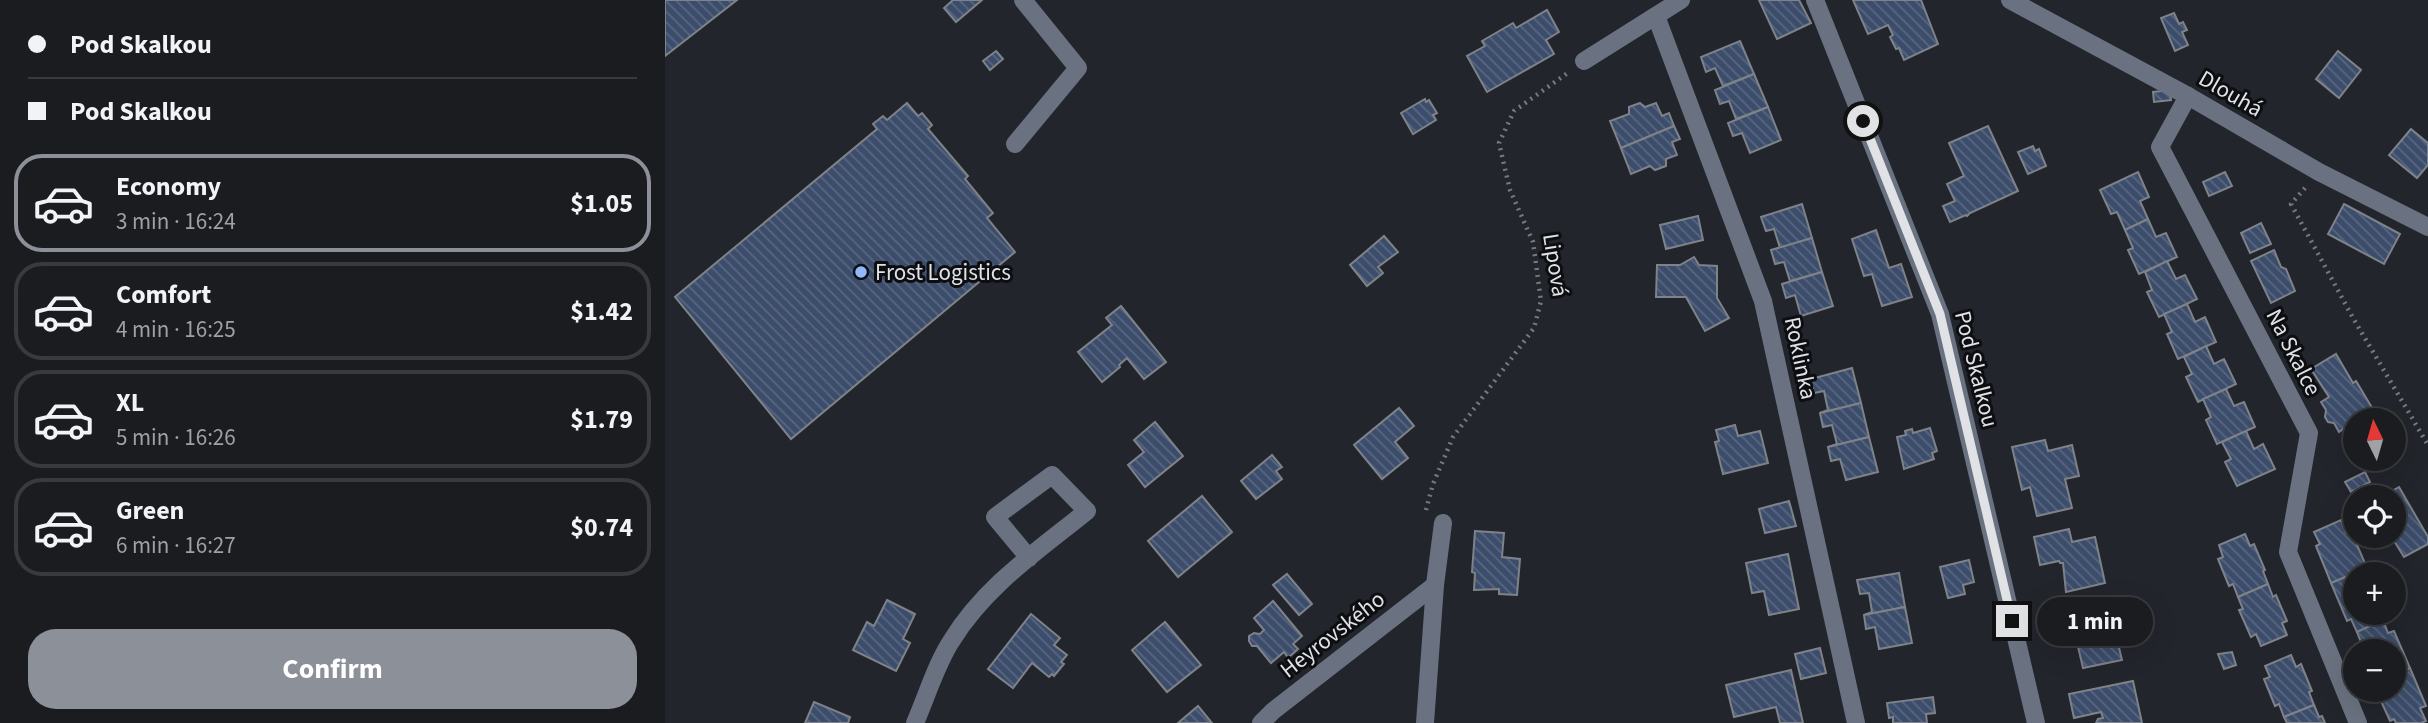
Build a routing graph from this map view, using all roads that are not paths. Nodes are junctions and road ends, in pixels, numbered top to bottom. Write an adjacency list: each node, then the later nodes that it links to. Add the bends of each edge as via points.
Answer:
1 (1024, 0): 8 (street, via 1077,68)
2 (1681, 0): 5 (street)
3 (1815, 0): 17 (street, Pod Skalkou, via 1940,314)
4 (2010, 0): 7 (street, Dlouhá)
5 (1656, 16): 6 (street); 16 (street, Roklinka, via 1763,301)
6 (1584, 61)
7 (2188, 96): 9 (street, Dlouhá, via 2319,172); 18 (street, Na Skalce, via 2160,147 2309,433 2288,552)
8 (1015, 144)
9 (2428, 227)
10 (1443, 523): 12 (street)
11 (1029, 558): 11 (street, via 1087,510 1052,475 995,517); 13 (street, via 997,584 951,640)
12 (1435, 585): 14 (street, Heyrovského); 15 (street)
13 (915, 723)
14 (1261, 723)
15 (1425, 723)
16 (1856, 723)
17 (2036, 723)
18 (2358, 723)

